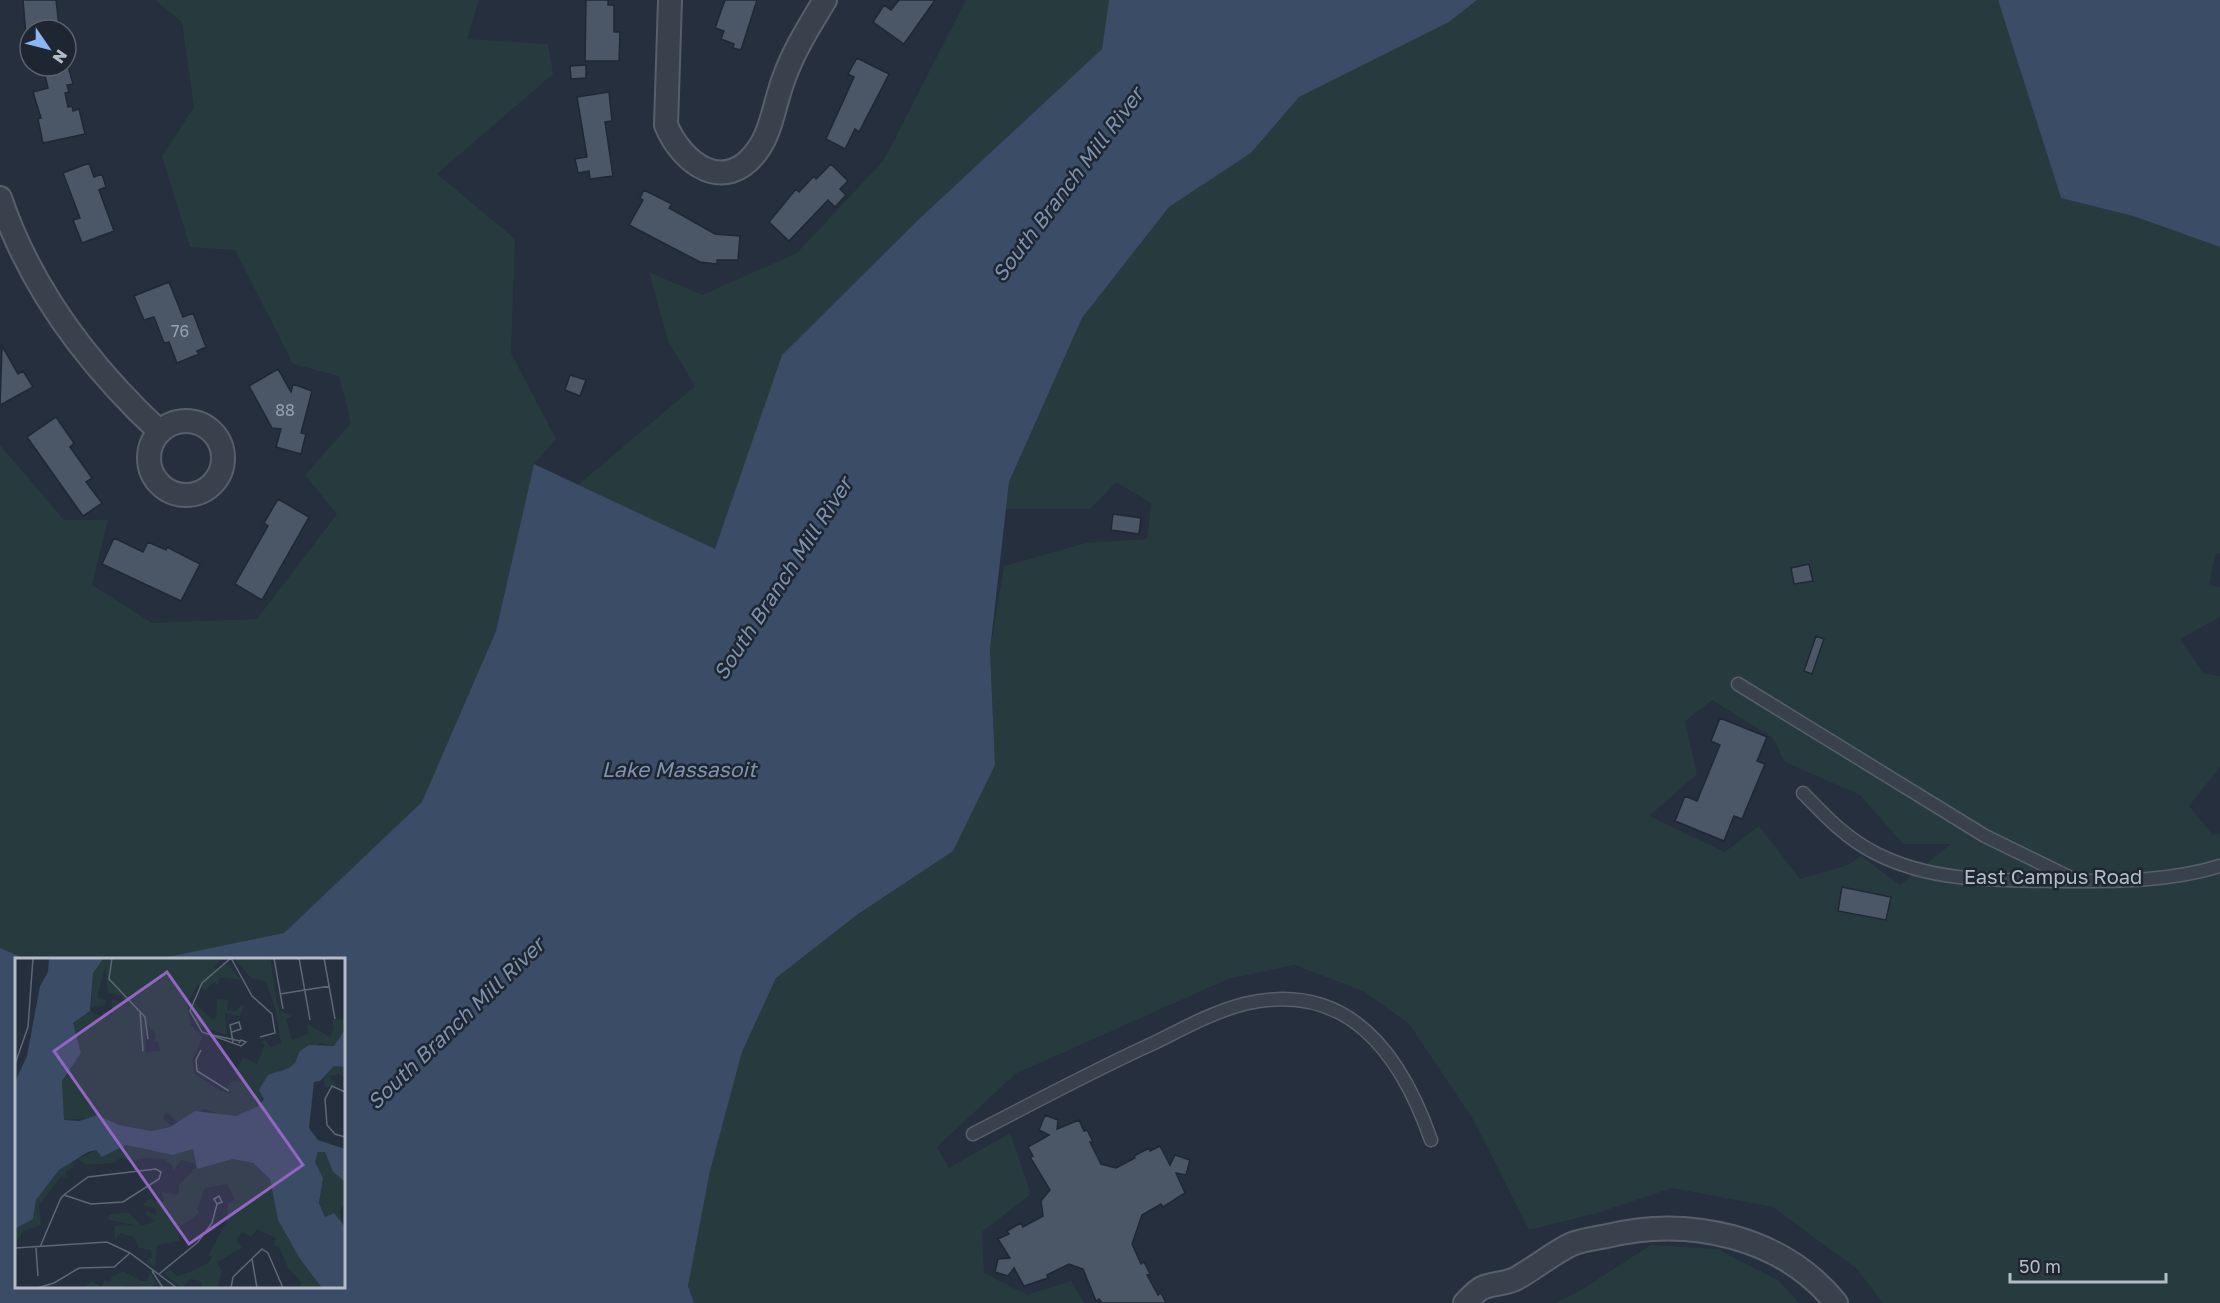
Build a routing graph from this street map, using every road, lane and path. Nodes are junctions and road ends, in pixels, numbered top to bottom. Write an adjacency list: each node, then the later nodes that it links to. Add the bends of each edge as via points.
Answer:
1 (670, 0): 2 (street, via 666,125 674,142 696,165 725,172 743,166 758,150 789,65)
2 (825, 0)
3 (0, 198): 4 (street, via 18,247 40,288 115,388)
4 (160, 432)
5 (1738, 684): 8 (lane, via 1985,836)
6 (1803, 793): 8 (lane, East Campus Road, via 1859,844 1918,870 1992,881)
7 (2220, 866): 8 (lane, East Campus Road, via 2156,878)
8 (2077, 881)
9 (973, 1134): 10 (lane, via 1222,1011 1244,1004 1296,1000 1341,1014 1386,1050 1405,1077)
10 (1431, 1140)
11 (1514, 1280): 12 (street, via 1481,1289); 13 (street); 14 (street, via 1572,1244 1638,1228 1701,1229 1764,1248 1796,1266)
12 (1464, 1303)
13 (1502, 1303)
14 (1836, 1303)

